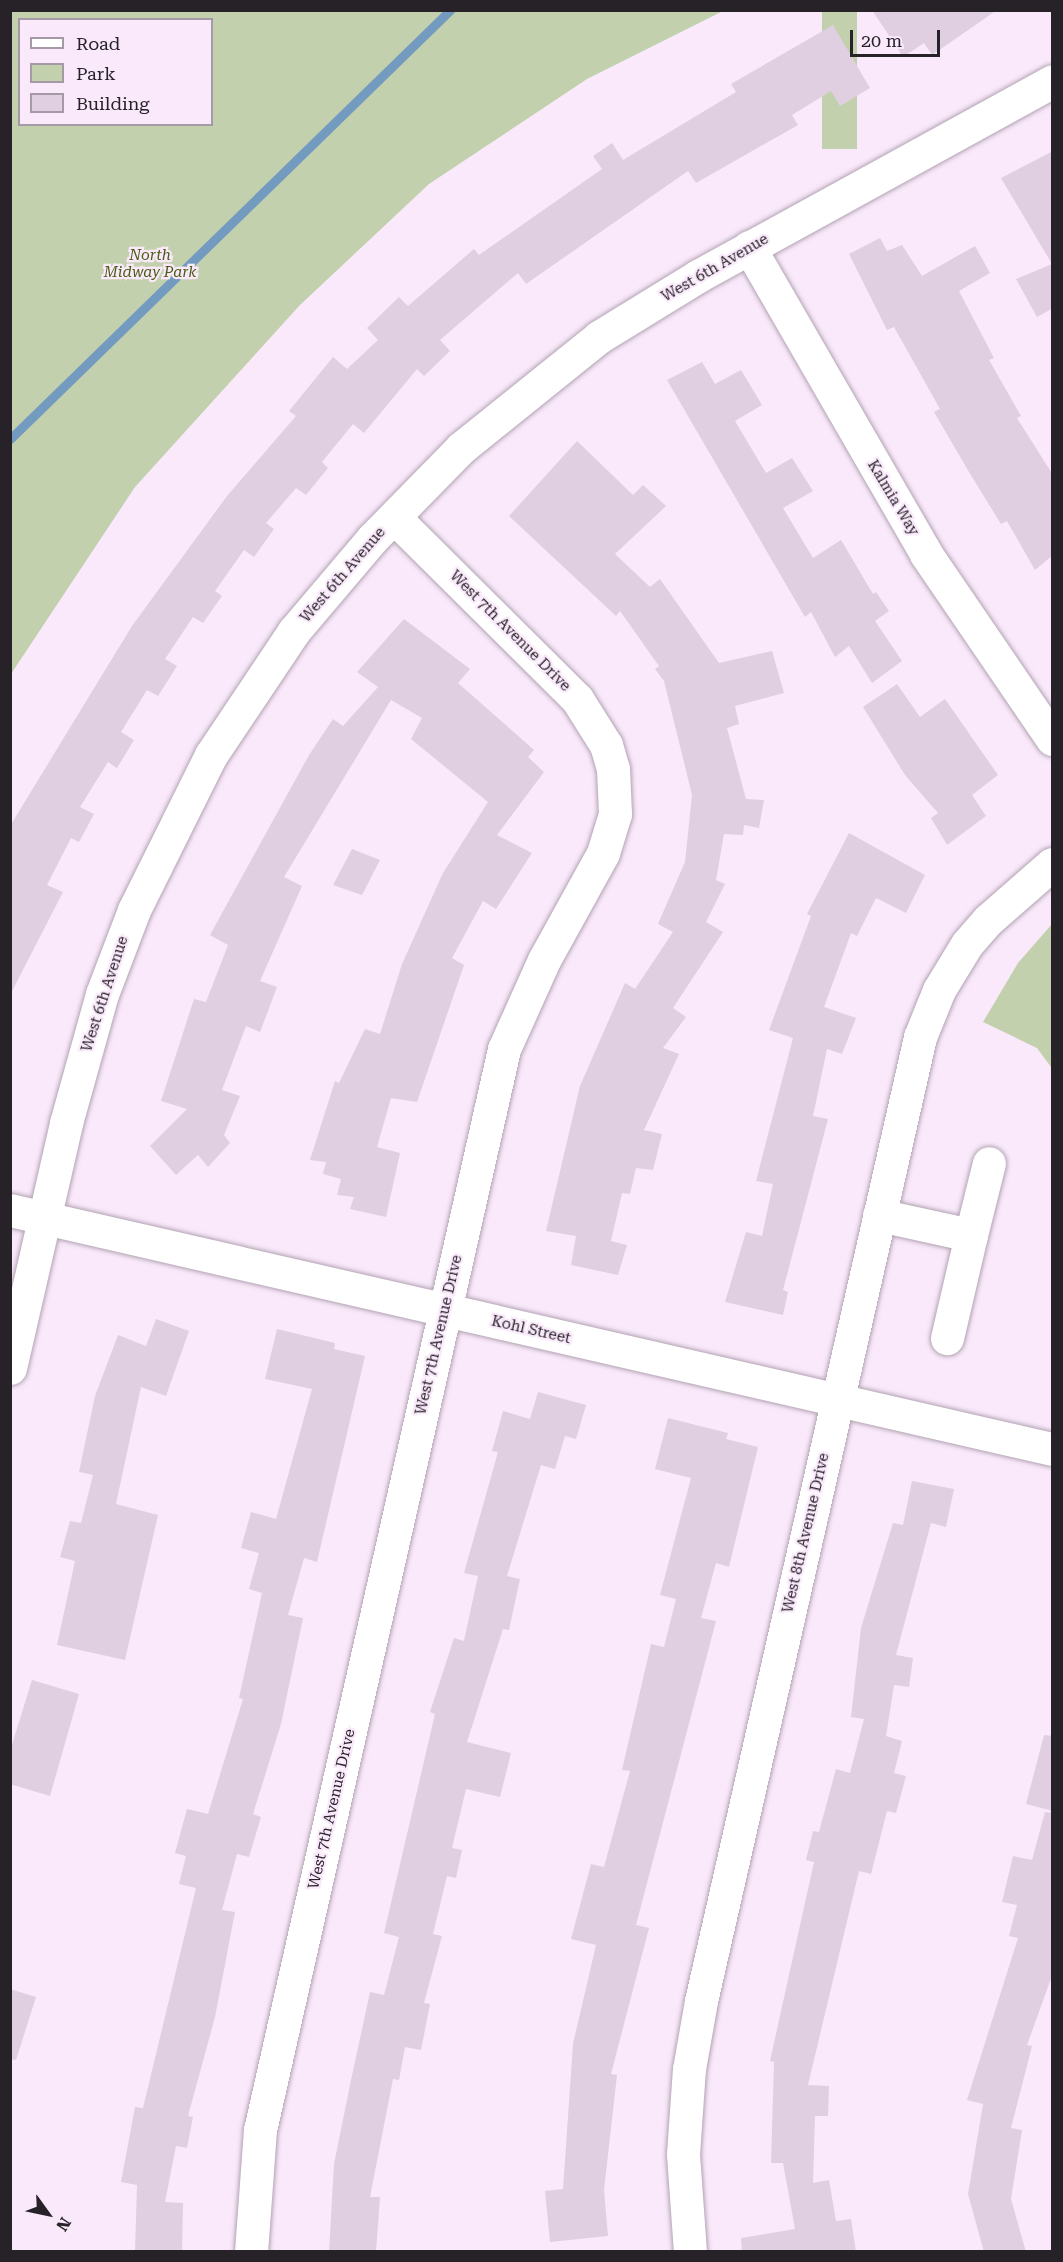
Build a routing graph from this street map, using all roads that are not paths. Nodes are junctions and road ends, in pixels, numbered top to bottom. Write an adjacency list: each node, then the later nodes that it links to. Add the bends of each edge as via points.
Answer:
1 (1053, 81): 2 (street, West 6th Avenue)
2 (749, 248): 3 (street, West 6th Avenue, via 599,337 545,377 460,448); 4 (street, Kalmia Way, via 926,554)
3 (394, 517): 9 (street, West 6th Avenue, via 332,584 263,673 166,838 102,994); 11 (street, West 7th Avenue Drive, via 577,699 606,744 616,796 603,854 544,960 504,1049)
4 (1053, 739)
5 (1053, 864): 8 (street, West 8th Avenue Drive, via 988,920 939,990 920,1037)
6 (989, 1163): 10 (street)
7 (10, 1210): 9 (street, Kohl Street)
8 (879, 1215): 10 (street); 14 (street, West 8th Avenue Drive)
9 (45, 1218): 11 (street, Kohl Street); 13 (street, West 6th Avenue)
10 (971, 1235): 12 (street)
11 (444, 1310): 14 (street, Kohl Street); 16 (street, West 7th Avenue Drive, via 260,2130)
12 (947, 1338)
13 (10, 1368)
14 (836, 1400): 15 (street, Kohl Street); 17 (street, West 8th Avenue Drive, via 688,2069 683,2154)
15 (1053, 1449)
16 (251, 2252)
17 (690, 2252)

